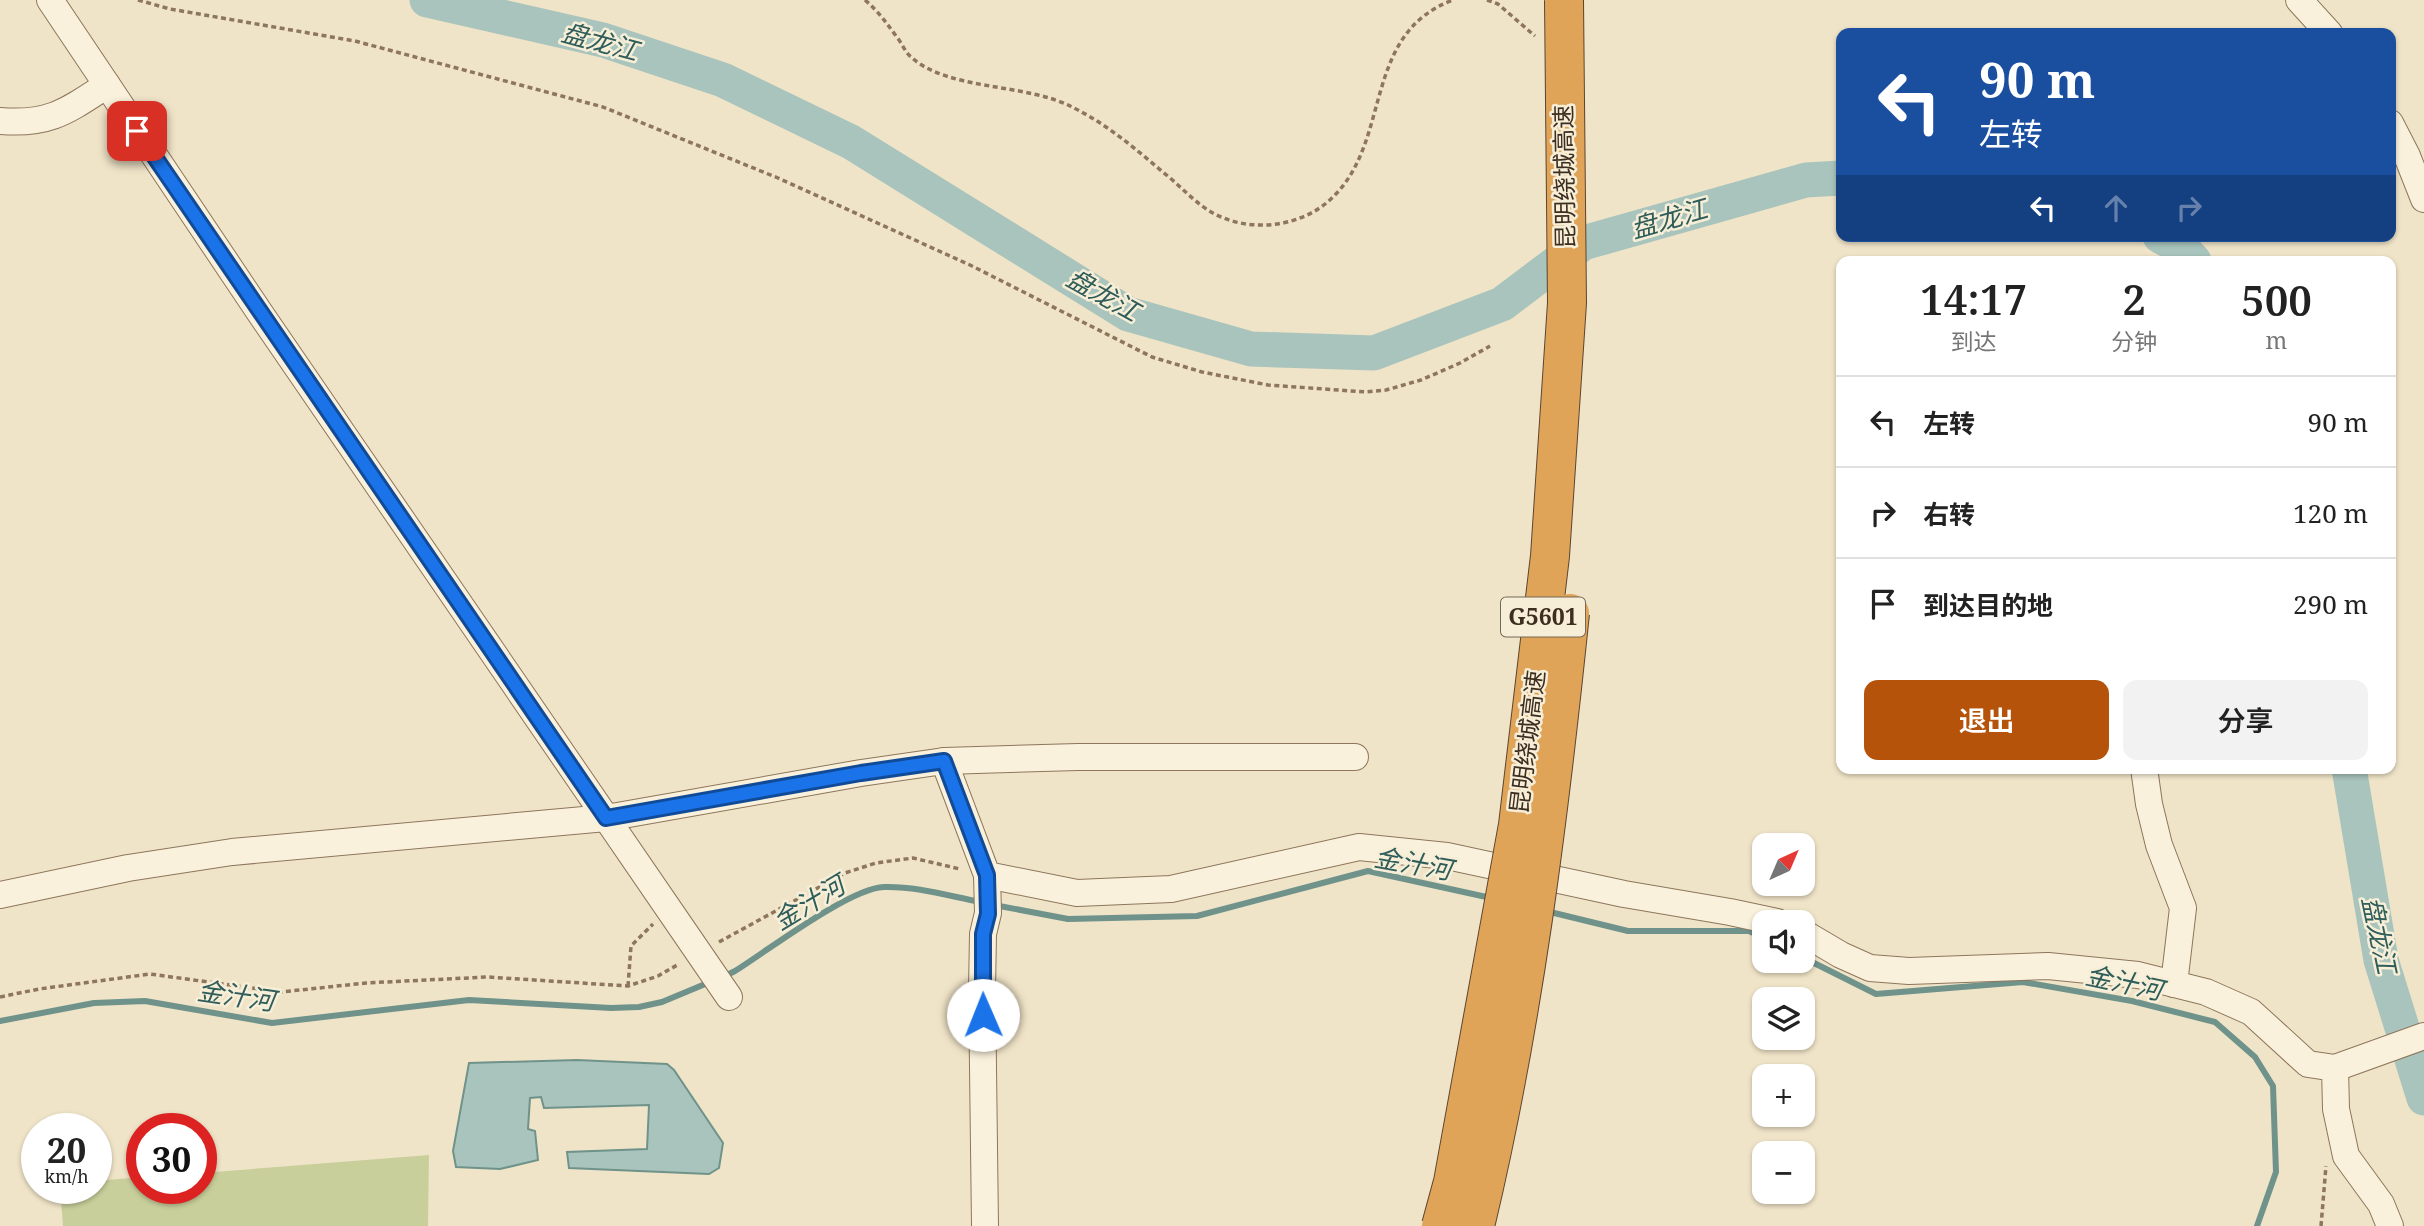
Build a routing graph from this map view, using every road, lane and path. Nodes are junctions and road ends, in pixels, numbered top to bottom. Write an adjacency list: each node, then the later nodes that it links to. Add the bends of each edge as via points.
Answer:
1 (138, 0): 15 (path, via 355,41 603,107 778,178 970,265 1152,357 1202,372 1268,385 1366,392 1421,380)
2 (865, 0): 3 (path, via 911,57 932,70 1070,105 1105,125 1214,213 1234,221 1278,225 1316,210 1348,180 1395,50 1420,17)
3 (1453, 0)
4 (1487, 0): 10 (path)
5 (1564, 0): 34 (highway, 昆明绕城高速 / G5601, bridge, via 1567,303 1550,556 1518,825)
6 (1583, 0): 35 (highway, 昆明绕城高速 / G5601, bridge, via 1588,317 1573,576 1557,743 1522,982)
7 (2299, 0): 9 (street)
8 (57, 9): 11 (street)
9 (2324, 28)
10 (1537, 38)
11 (107, 85): 12 (street, via 61,115 24,123); 19 (street)
12 (0, 121)
13 (2396, 135): 14 (street)
14 (2424, 198)
15 (1490, 346)
16 (1354, 757): 17 (street)
17 (944, 761): 19 (street); 20 (street)
18 (2145, 774): 26 (street, via 2159,845 2183,908)
19 (606, 818): 21 (street, via 232,852); 22 (street)
20 (987, 875): 23 (street, via 1077,893 1171,889 1359,846 1447,856); 25 (path, via 913,858 876,863 845,873); 33 (street, via 988,914 983,934)
21 (0, 895)
22 (668, 909): 25 (street); 27 (path, via 631,946)
23 (1752, 917)
24 (1815, 940): 26 (street, via 1870,968 2048,966 2138,975)
25 (700, 957): 27 (path); 29 (street)
26 (2174, 984): 31 (street, via 2251,1012 2308,1064)
27 (628, 986): 28 (path, via 488,977 281,992 150,974)
28 (0, 997)
29 (729, 997)
30 (2424, 1036): 31 (street)
31 (2335, 1068): 32 (street)
32 (2339, 1125): 36 (path, via 2327,1158); 37 (street, via 2346,1156 2381,1204)
33 (985, 1226)
34 (1441, 1226)
35 (1475, 1226)
36 (2321, 1226)
37 (2390, 1226)

